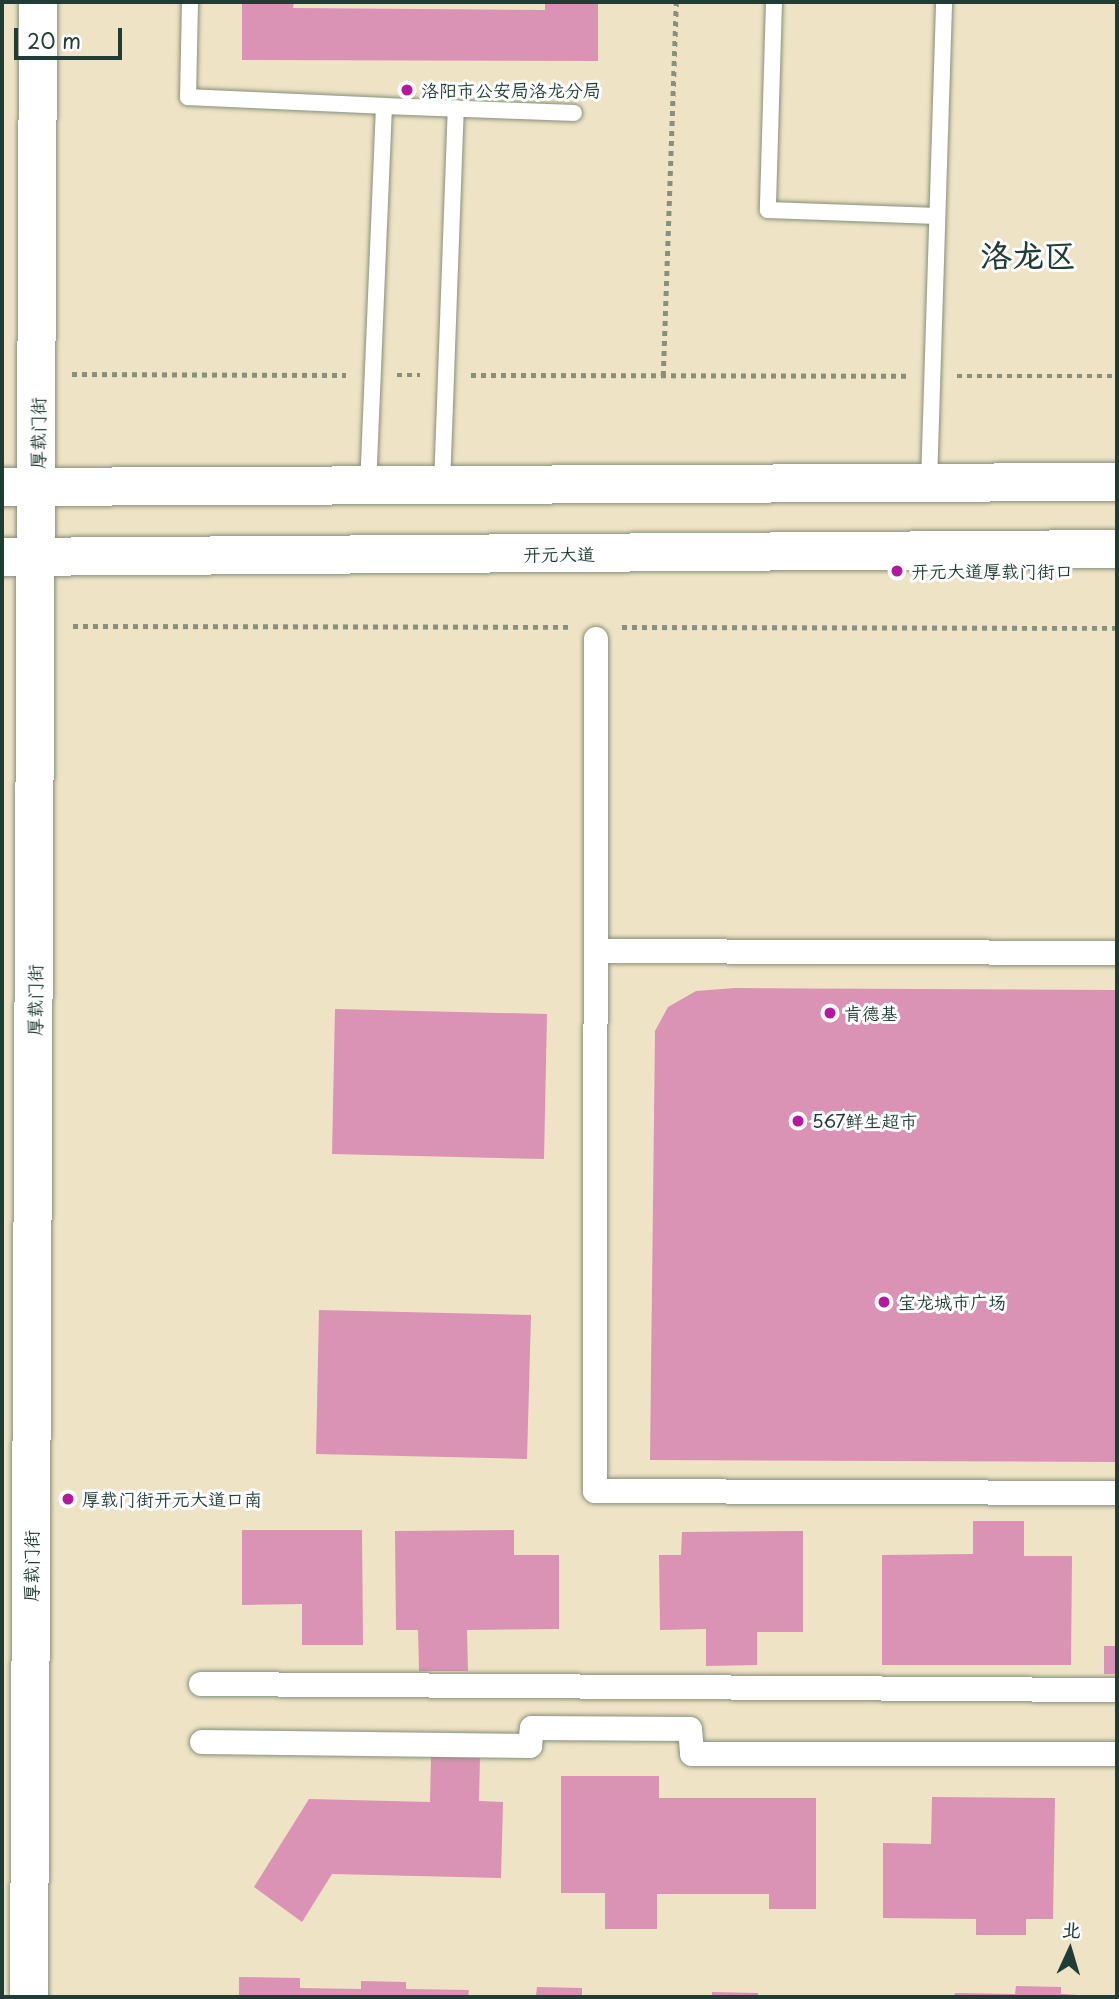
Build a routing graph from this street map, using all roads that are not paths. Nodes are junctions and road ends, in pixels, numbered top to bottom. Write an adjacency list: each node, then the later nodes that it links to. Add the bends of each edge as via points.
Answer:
1 (38, 2): 13 (main road, 厚载门街, via 38,374)
2 (190, 2): 5 (lane, via 188,97)
3 (774, 2): 8 (lane, via 768,210)
4 (944, 2): 8 (lane)
5 (384, 106): 6 (lane); 12 (lane)
6 (456, 108): 7 (lane); 11 (lane)
7 (574, 113)
8 (937, 216): 10 (lane)
9 (1117, 482): 10 (main road)
10 (929, 483): 11 (main road)
11 (442, 485): 12 (main road)
12 (368, 486): 13 (main road)
13 (20, 487): 15 (main road, 厚载门街)
14 (1117, 549): 15 (main road, 开元大道)
15 (20, 558): 24 (main road, 厚载门街, via 37,625)
16 (587, 633): 17 (street)
17 (596, 951): 18 (street); 19 (street, via 595,1491)
18 (1117, 953)
19 (1117, 1493)
20 (201, 1684): 21 (street)
21 (1117, 1690)
22 (202, 1742): 23 (street, via 530,1746 532,1728 690,1729 692,1754)
23 (1117, 1755)
24 (29, 1997)

